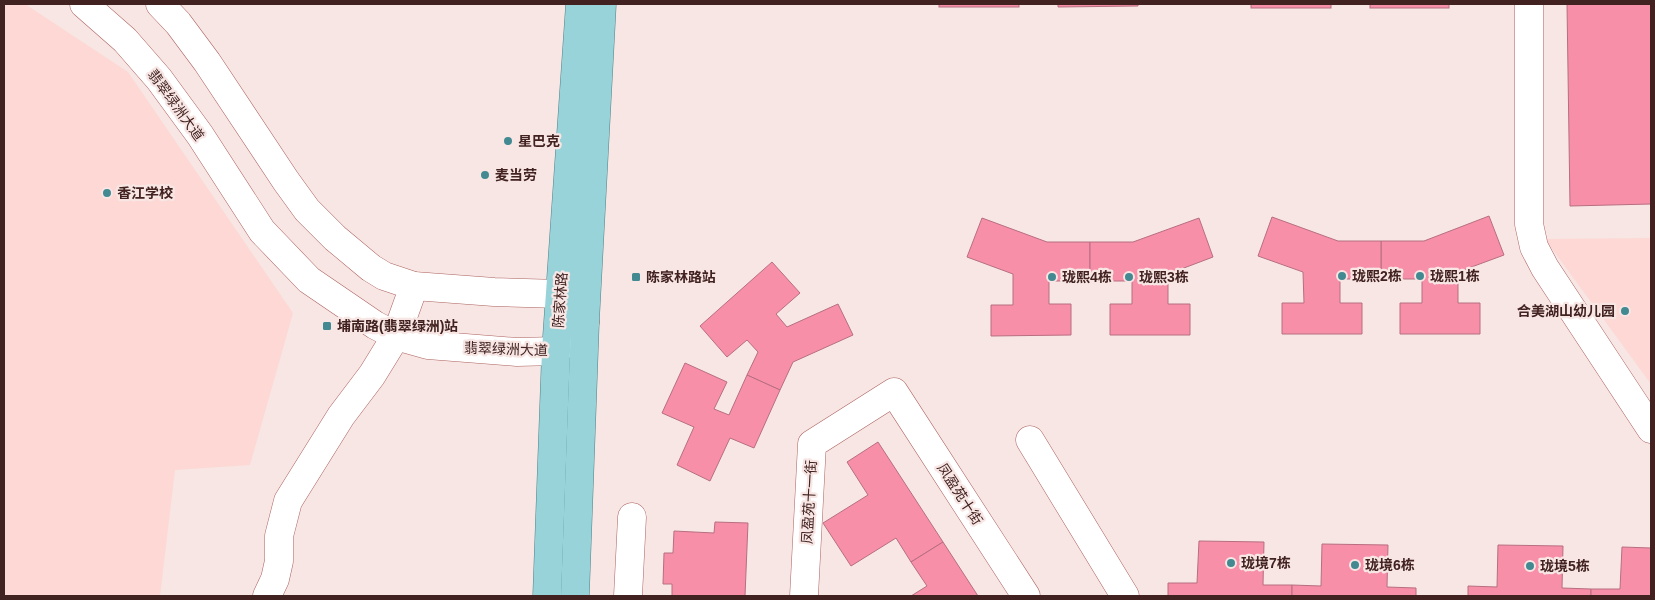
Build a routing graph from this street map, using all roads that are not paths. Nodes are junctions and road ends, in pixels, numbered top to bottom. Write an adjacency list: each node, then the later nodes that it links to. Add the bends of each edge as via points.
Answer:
1 (84, 4): 9 (street, 翡翠绿洲大道, via 125,40 159,79 262,230 309,280)
2 (160, 4): 6 (street, via 207,62 307,210 371,268)
3 (580, 4): 7 (main road, 陈家林路)
4 (602, 4): 8 (main road, 陈家林路)
5 (1529, 4): 12 (street, via 1529,224 1534,247)
6 (414, 286): 7 (street); 9 (street)
7 (560, 294): 8 (street); 10 (main road, 陈家林路)
8 (586, 322): 10 (street, 翡翠绿洲大道); 17 (main road, 陈家林路)
9 (396, 336): 10 (street, 翡翠绿洲大道, via 428,345 517,352); 15 (street, via 288,501 279,536 275,579)
10 (556, 351): 16 (main road, 陈家林路)
11 (894, 392): 19 (street, 凤盈苑十一街, via 812,444); 20 (street, 凤盈苑十街)
12 (1651, 429)
13 (1030, 440): 21 (street)
14 (632, 517): 18 (street)
15 (267, 596)
16 (547, 596)
17 (575, 596)
18 (628, 596)
19 (804, 596)
20 (1026, 596)
21 (1125, 596)

